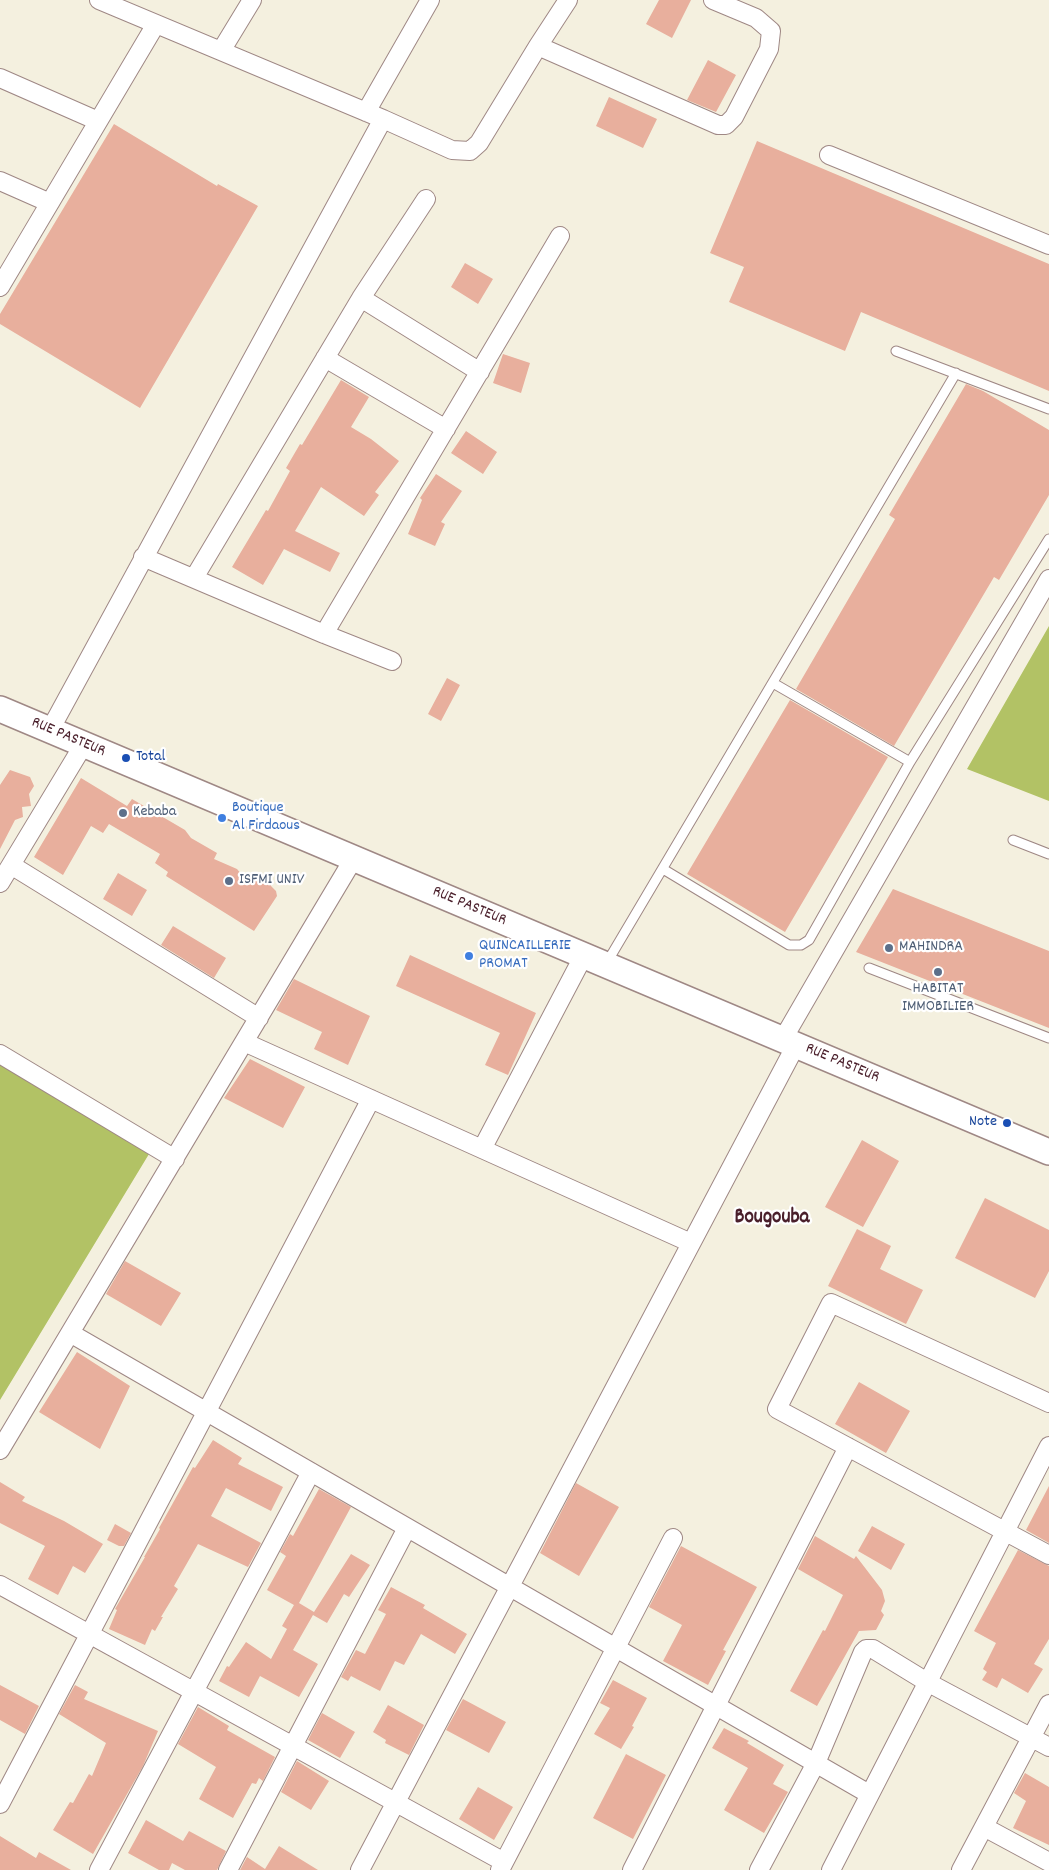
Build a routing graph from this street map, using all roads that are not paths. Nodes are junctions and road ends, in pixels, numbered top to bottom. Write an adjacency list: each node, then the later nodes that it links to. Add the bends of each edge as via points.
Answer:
1 (99, 0): 6 (street)
2 (252, 0): 8 (street)
3 (430, 0): 10 (street)
4 (568, 0): 7 (street)
5 (713, 0): 7 (street, via 756,18 771,31 769,49 734,117 726,125 718,125)
6 (156, 24): 8 (street); 12 (street)
7 (538, 46): 11 (street, via 479,143 470,151 452,150)
8 (222, 51): 10 (street)
9 (0, 78): 12 (street)
10 (366, 112): 11 (street)
11 (383, 119): 28 (street)
12 (98, 121): 16 (street)
13 (829, 154): 18 (street)
14 (0, 181): 16 (street)
15 (426, 199): 20 (street)
16 (50, 203): 19 (street)
17 (560, 236): 23 (street)
18 (1049, 245)
19 (1, 284)
20 (361, 298): 22 (street); 23 (street)
21 (896, 351): 24 (lane)
22 (325, 358): 26 (street); 29 (street)
23 (480, 372): 26 (street)
24 (956, 373): 25 (lane); 33 (lane)
25 (1049, 409)
26 (446, 429): 31 (street)
27 (1049, 540): 37 (lane)
28 (143, 556): 29 (street); 35 (street)
29 (194, 578): 31 (street)
30 (1049, 579): 49 (street)
31 (324, 634): 32 (street)
32 (392, 661)
33 (772, 683): 37 (lane); 42 (lane)
34 (0, 709): 35 (main road, RUE PASTEUR)
35 (50, 730): 36 (main road, RUE PASTEUR)
36 (84, 744): 40 (main road, RUE PASTEUR); 41 (street)
37 (910, 762): 42 (lane, via 808,940 801,945 789,945)
38 (1013, 840): 39 (lane)
39 (1049, 854)
40 (354, 858): 44 (main road, RUE PASTEUR); 46 (street)
41 (11, 865): 43 (street); 46 (street)
42 (662, 869): 44 (lane)
43 (0, 883)
44 (595, 960): 49 (main road, RUE PASTEUR); 52 (street)
45 (869, 968): 47 (lane)
46 (259, 1018): 48 (street)
47 (1049, 1038)
48 (244, 1042): 51 (street); 54 (street)
49 (790, 1042): 53 (main road, RUE PASTEUR); 55 (street)
50 (0, 1054): 54 (street)
51 (371, 1099): 52 (street); 58 (street)
52 (482, 1149): 55 (street)
53 (1049, 1152)
54 (175, 1159): 56 (street)
55 (691, 1243): 68 (street)
56 (70, 1333): 58 (street); 61 (street)
57 (1049, 1403): 60 (street, via 831,1303 777,1409)
58 (207, 1412): 62 (street); 69 (street)
59 (1049, 1446): 64 (street)
60 (848, 1447): 64 (street); 74 (street)
61 (0, 1450)
62 (311, 1472): 63 (street); 72 (street)
63 (408, 1528): 68 (street); 76 (street)
64 (1005, 1531): 66 (street); 71 (street)
65 (673, 1538): 70 (street)
66 (1049, 1555)
67 (0, 1586): 69 (street)
68 (510, 1587): 70 (street); 80 (street)
69 (89, 1634): 72 (street); 81 (street)
70 (616, 1648): 74 (street); 84 (street)
71 (928, 1682): 75 (street); 78 (street, via 874,1649 866,1649); 79 (street)
72 (194, 1692): 76 (street); 85 (street)
73 (1049, 1704): 75 (street)
74 (716, 1706): 78 (street); 88 (street)
75 (1031, 1738): 77 (street); 82 (street)
76 (293, 1746): 80 (street); 86 (street)
77 (1049, 1747)
78 (816, 1763): 79 (street); 89 (street)
79 (870, 1794): 90 (street)
80 (396, 1803): 84 (street); 87 (street)
81 (0, 1804)
82 (984, 1827): 83 (street); 91 (street)
83 (1049, 1862)
84 (502, 1866)
85 (99, 1870)
86 (228, 1870)
87 (360, 1870)
88 (632, 1870)
89 (759, 1870)
90 (831, 1870)
91 (961, 1870)

